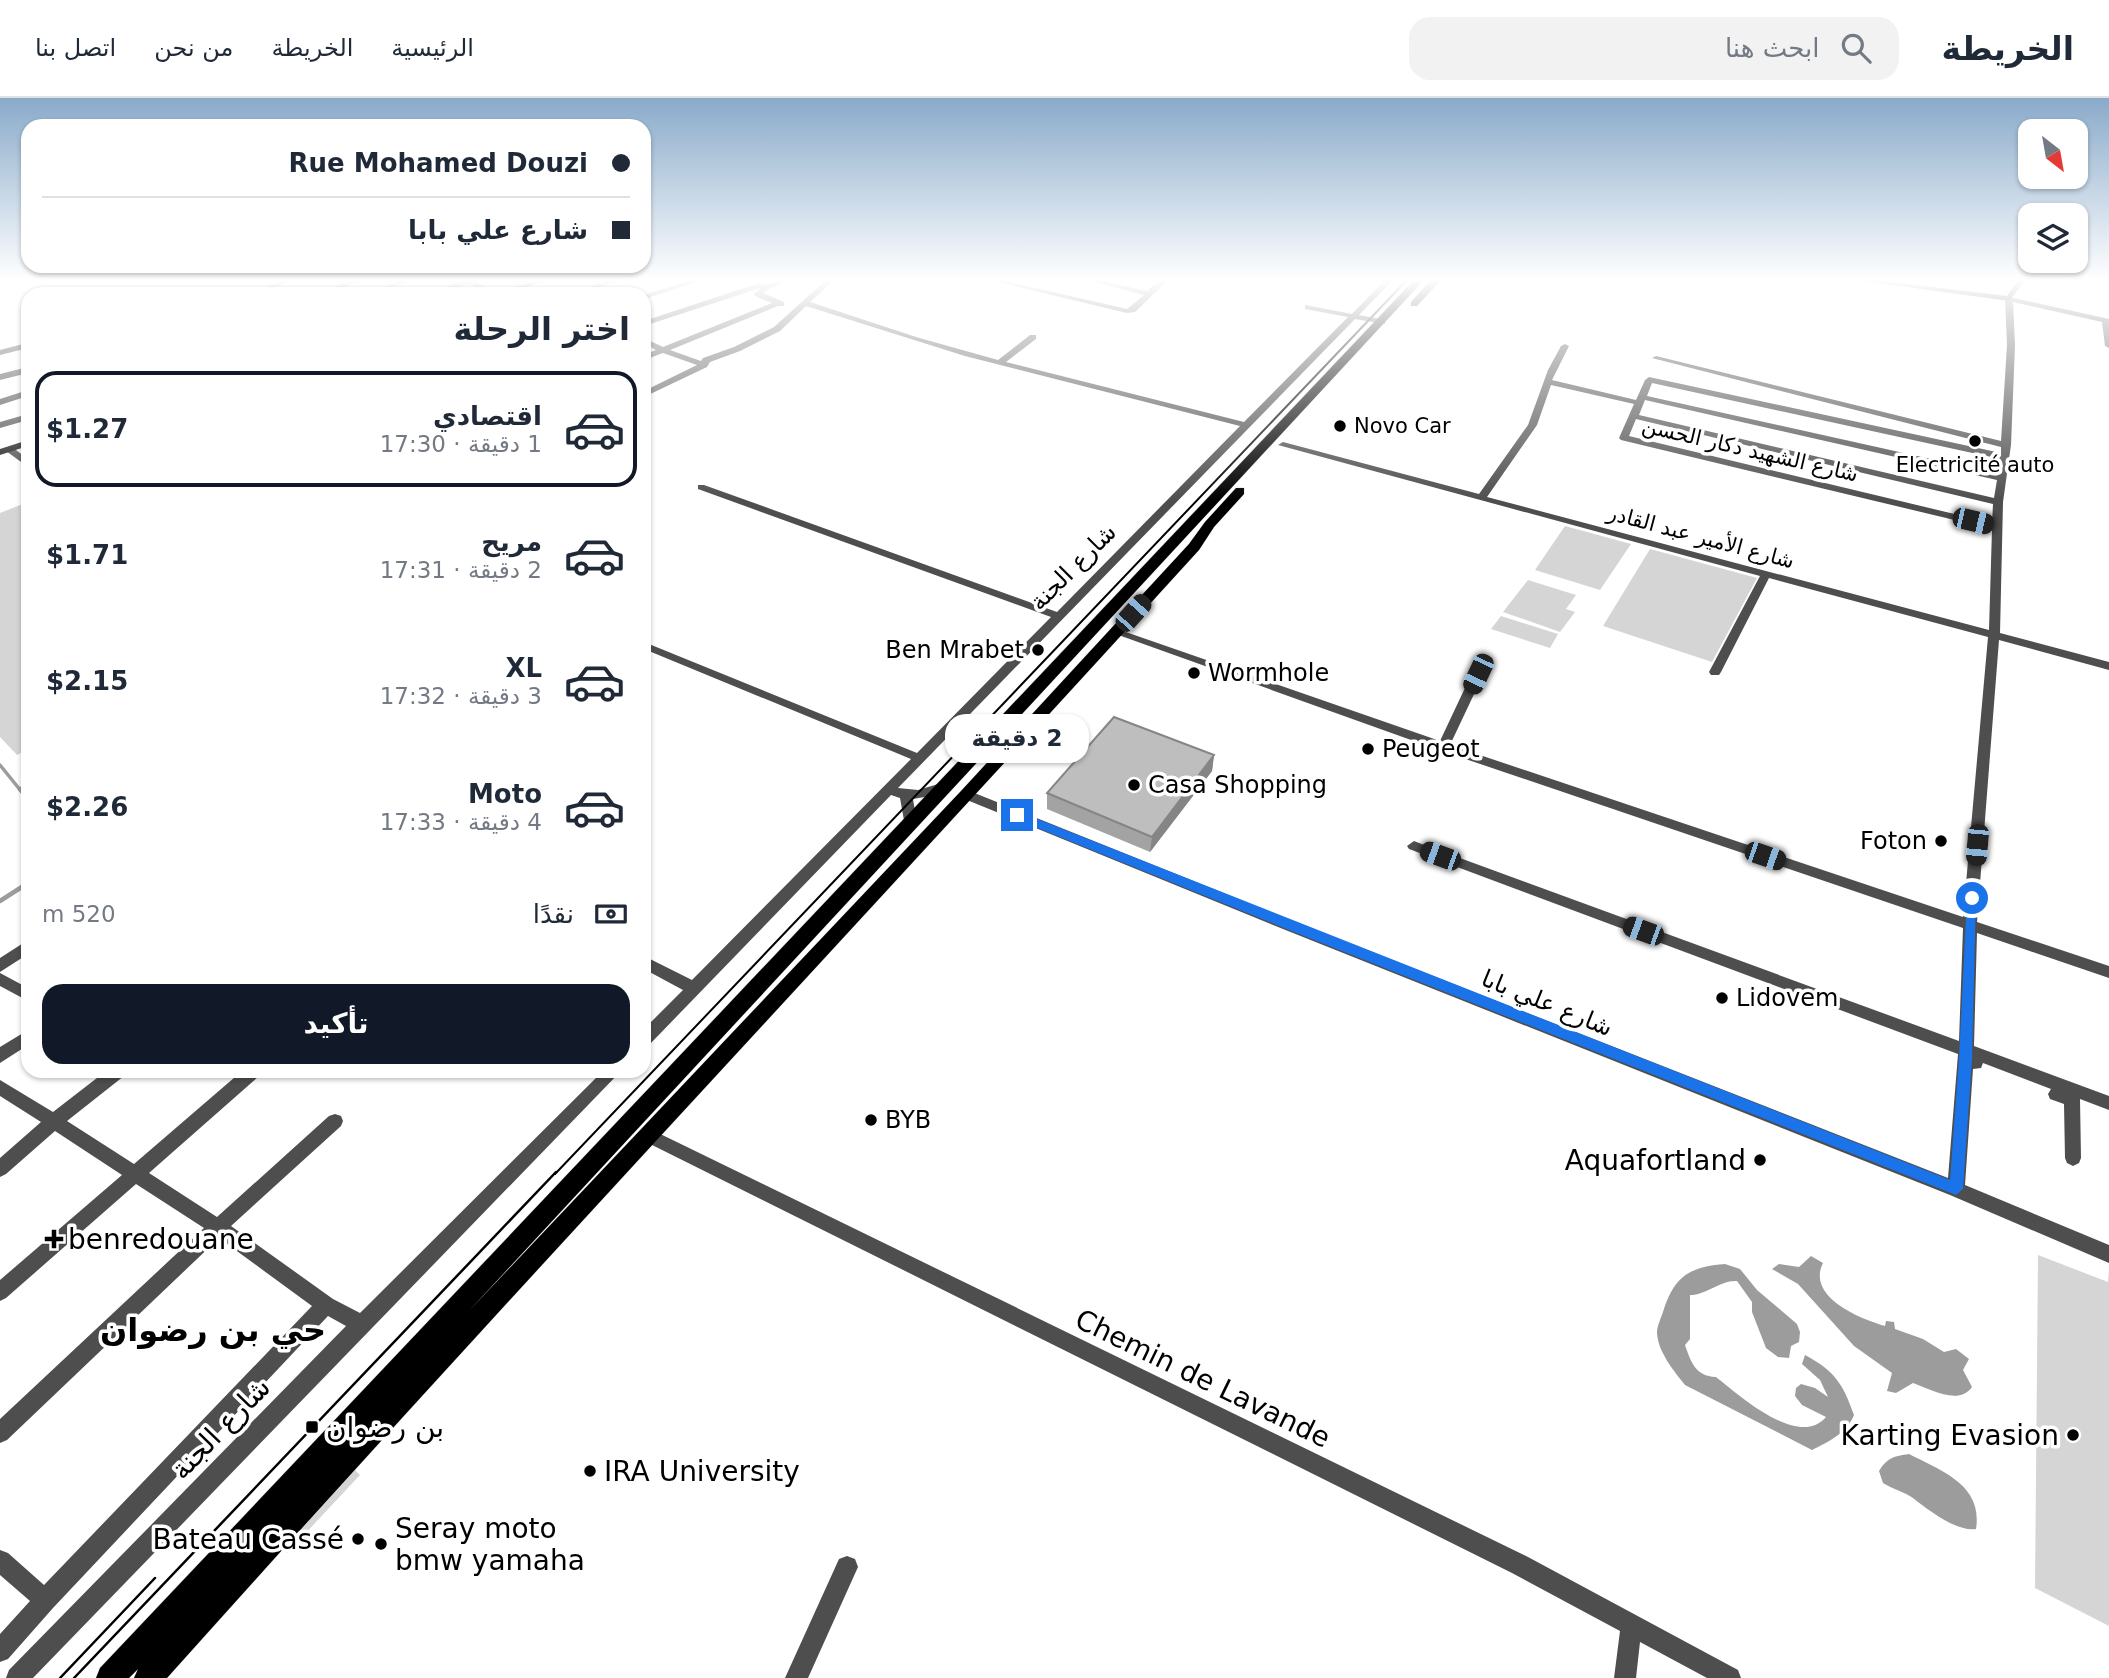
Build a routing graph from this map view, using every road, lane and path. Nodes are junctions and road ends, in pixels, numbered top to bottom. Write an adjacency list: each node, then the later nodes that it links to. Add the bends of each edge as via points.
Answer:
1 (672, 354): 12 (street)
2 (720, 354): 12 (street)
3 (971, 354): 11 (street)
4 (1012, 354): 11 (street)
5 (1317, 354): 25 (street, شارع الجنة)
6 (1353, 354): 49 (main road)
7 (1368, 354): 27 (main road)
8 (1561, 354): 15 (street)
9 (2011, 354): 30 (street)
10 (1656, 358): 30 (street)
11 (1002, 362): 25 (street)
12 (704, 365): 16 (street)
13 (21, 372): 14 (street)
14 (0, 377)
15 (1548, 382): 18 (street); 36 (street, via 1532,425)
16 (651, 391)
17 (21, 395): 20 (street)
18 (1640, 400): 19 (street, شارع الشهيد دكار الحسن, via 1649,380); 21 (street, شارع الشهيد دكار الحسن); 23 (street)
19 (1740, 400): 23 (street); 30 (street, شارع الشهيد دكار الحسن)
20 (0, 402)
21 (1633, 416): 26 (street); 32 (street, شارع الشهيد دكار الحسن, via 1623,438)
22 (21, 418): 24 (street)
23 (1731, 418): 28 (street)
24 (0, 425)
25 (1246, 425): 40 (street, شارع الجنة)
26 (1724, 438): 32 (street); 33 (street)
27 (1283, 445): 36 (street, شارع الأمير عبد القادر); 41 (main road)
28 (1871, 449): 33 (street); 34 (street)
29 (5, 451): 31 (street)
30 (2006, 451): 34 (street)
31 (21, 460)
32 (1715, 460): 38 (street, شارع الشهيد دكار الحسن)
33 (1867, 471): 37 (street)
34 (2002, 478): 37 (street)
35 (701, 487): 40 (street)
36 (1481, 498): 39 (street, شارع الأمير عبد القادر)
37 (1998, 502): 38 (street)
38 (1998, 527): 42 (street)
39 (1766, 574): 42 (street, شارع الأمير عبد القادر); 45 (street)
40 (1058, 616): 48 (street, شارع الجنة)
41 (1116, 632): 47 (street); 51 (main road)
42 (1994, 636): 44 (street, شارع الأمير عبد القادر); 55 (street)
43 (651, 648): 48 (street)
44 (2109, 666)
45 (1715, 672)
46 (1478, 674): 47 (street)
47 (1443, 747): 55 (street)
48 (919, 758): 50 (street, شارع الجنة)
49 (946, 785): 52 (street); 53 (main road)
50 (890, 790): 52 (street); 62 (street, شارع الجنة)
51 (967, 795): 74 (main road); 78 (street, شارع علي بابا)
52 (906, 796): 53 (street)
53 (910, 823): 91 (main road)
54 (1414, 846): 65 (street)
55 (1970, 924): 59 (street); 65 (street)
56 (21, 951): 57 (street)
57 (0, 966)
58 (651, 966): 62 (street)
59 (2109, 972)
60 (0, 979): 61 (street)
61 (21, 986)
62 (693, 988): 63 (street, شارع الجنة)
63 (651, 1032)
64 (21, 1040): 66 (street)
65 (1966, 1055): 71 (street); 75 (street, via 2072,1100); 78 (street)
66 (0, 1056)
67 (109, 1078): 73 (street)
68 (245, 1078): 77 (street)
69 (606, 1078): 83 (street, شارع الجنة)
70 (0, 1087): 73 (street)
71 (2109, 1103)
72 (335, 1121): 79 (street)
73 (53, 1122): 76 (street); 77 (street)
74 (648, 1135): 88 (street, Chemin de Lavande, via 1520,1565); 92 (main road)
75 (2073, 1158)
76 (0, 1169)
77 (136, 1175): 79 (street); 81 (street)
78 (1956, 1189): 80 (street, شارع علي بابا)
79 (218, 1227): 82 (street); 84 (street)
80 (2109, 1254)
81 (0, 1292)
82 (326, 1305): 83 (street); 87 (street)
83 (361, 1324): 90 (street, شارع الجنة)
84 (0, 1433)
85 (0, 1561): 87 (street)
86 (848, 1567): 93 (street)
87 (45, 1600): 89 (street)
88 (1631, 1627): 94 (street); 95 (street, Chemin de Lavande)
89 (0, 1651)
90 (17, 1678)
91 (110, 1678)
92 (148, 1678)
93 (796, 1678)
94 (1625, 1678)
95 (1730, 1678)

